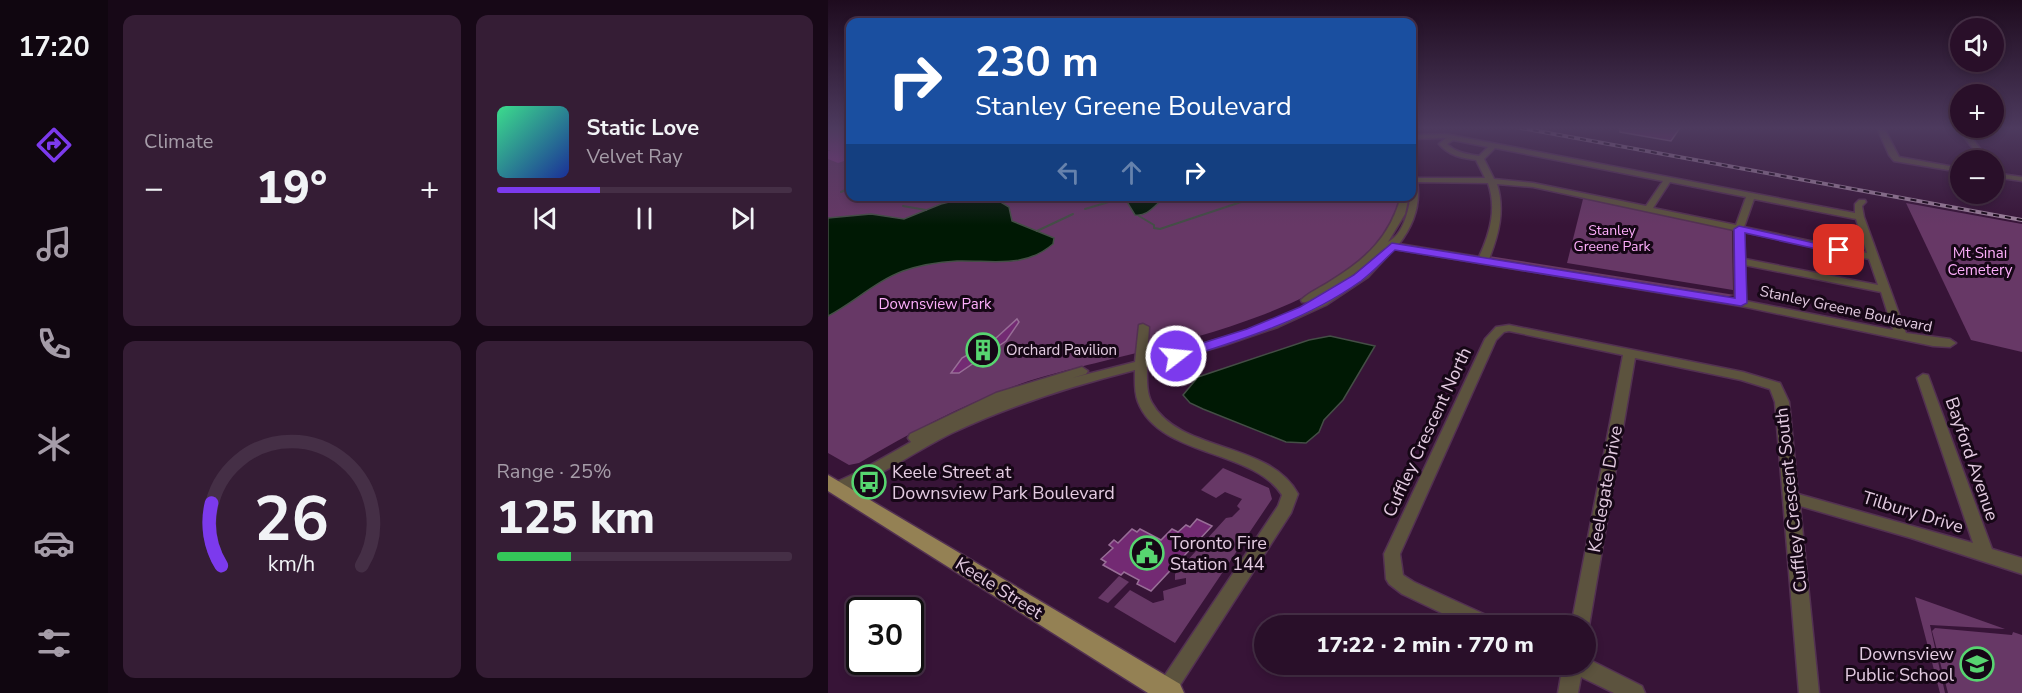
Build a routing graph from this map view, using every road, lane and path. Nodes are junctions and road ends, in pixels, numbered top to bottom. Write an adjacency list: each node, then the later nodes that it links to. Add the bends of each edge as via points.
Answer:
1 (1481, 160): 9 (street)
2 (1573, 160): 7 (street)
3 (1912, 160): 4 (street)
4 (1950, 168)
5 (2004, 176): 8 (street)
6 (1416, 179): 9 (street)
7 (1668, 179): 10 (street); 14 (street)
8 (2022, 179)
9 (1490, 180): 14 (street); 19 (street, via 1497,216)
10 (1751, 195): 15 (street); 16 (street)
11 (1404, 201): 17 (street)
12 (1414, 201): 17 (street, via 1411,217)
13 (1862, 202): 15 (street, via 1858,206)
14 (1648, 209): 16 (street)
15 (1860, 217): 18 (street)
16 (1739, 229): 18 (street); 20 (street)
17 (1387, 245): 19 (street, Stanley Greene Boulevard); 27 (street, via 1348,275 1298,304)
18 (1874, 257): 21 (street)
19 (1483, 260): 22 (street, Stanley Greene Boulevard)
20 (1740, 261): 21 (street); 22 (street)
21 (1885, 290): 24 (street)
22 (1741, 303): 24 (street, Stanley Greene Boulevard)
23 (1143, 327): 27 (street)
24 (1901, 336): 25 (street, Stanley Greene Boulevard)
25 (1950, 343)
26 (1630, 353): 30 (street, Cuffley Crescent South, via 1750,377 1775,386 1782,402); 33 (street, Cuffley Crescent North, via 1509,328 1500,329 1491,339 1392,554 1395,579); 34 (street, Keelegate Drive)
27 (1143, 360): 29 (street, via 1061,375 968,410); 37 (street, via 1144,403 1162,424 1279,477 1290,494)
28 (1923, 378): 31 (street, Bayford Avenue)
29 (831, 488): 37 (main road, Keele Street)
30 (1792, 498): 31 (street, Tilbury Drive); 40 (street, Cuffley Crescent South)
31 (1985, 554): 32 (street, Tilbury Drive)
32 (2022, 566)
33 (1466, 615)
34 (1582, 615)
35 (1596, 674): 39 (street)
36 (1572, 675): 38 (street)
37 (1168, 691)
38 (1568, 693)
39 (1635, 693)
40 (1809, 693)

